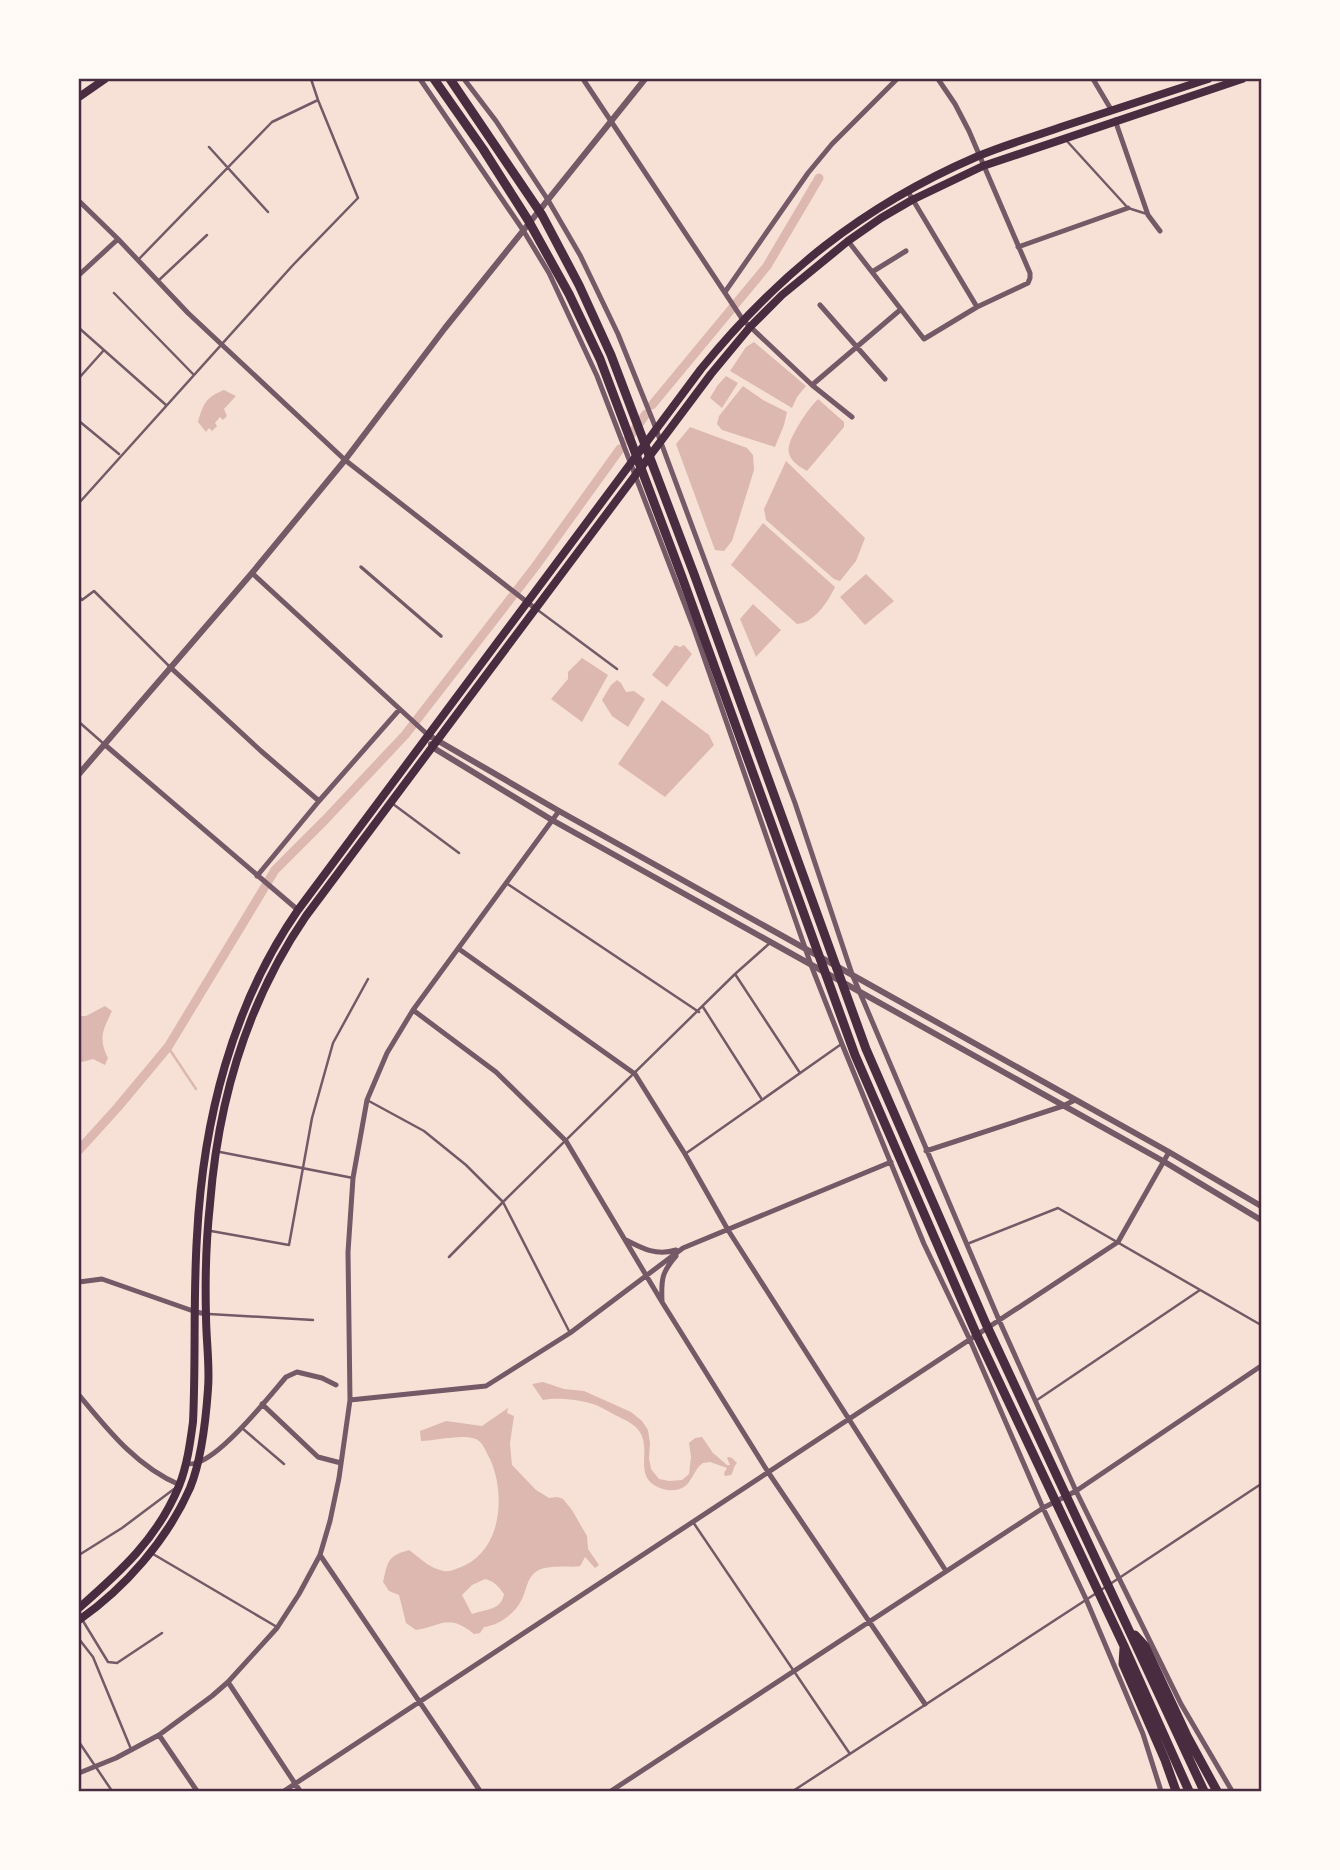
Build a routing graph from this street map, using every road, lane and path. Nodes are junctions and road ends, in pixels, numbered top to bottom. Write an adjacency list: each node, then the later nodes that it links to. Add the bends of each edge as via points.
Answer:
1 (105, 79): 14 (main road)
2 (311, 79): 15 (lane)
3 (421, 79): 31 (street)
4 (434, 79): 170 (highway, via 528,220 600,359 855,1055 975,1331)
5 (450, 79): 166 (highway, via 542,215 611,355 866,1049 986,1324)
6 (464, 79): 25 (street)
7 (583, 79): 18 (street)
8 (645, 79): 18 (street)
9 (897, 79): 43 (street, via 808,173)
10 (938, 79): 21 (street)
11 (1093, 79): 16 (street)
12 (1208, 79): 16 (main road)
13 (1242, 79): 17 (main road)
14 (79, 97)
15 (318, 100): 23 (lane, via 272,122); 50 (lane, via 358,198)
16 (1112, 111): 21 (main road)
17 (1115, 120): 19 (main road); 30 (street)
18 (611, 121): 25 (street); 43 (street)
19 (1064, 137): 22 (main road); 28 (lane)
20 (209, 147): 23 (lane)
21 (979, 156): 22 (street); 24 (main road)
22 (983, 166): 26 (main road); 36 (street)
23 (228, 167): 29 (lane); 38 (lane)
24 (907, 190): 26 (street); 47 (main road, via 817,251)
25 (548, 200): 31 (street); 60 (street, via 618,334)
26 (912, 200): 35 (main road); 45 (street)
27 (79, 201): 34 (street)
28 (1128, 208): 30 (lane); 36 (street)
29 (268, 212)
30 (1148, 215): 32 (street)
31 (523, 230): 63 (street); 64 (street, via 550,273)
32 (1160, 231)
33 (207, 235): 41 (lane)
34 (118, 239): 38 (street); 40 (street)
35 (848, 240): 39 (street); 48 (main road)
36 (1018, 247): 45 (street, via 1030,273 1028,283)
37 (906, 251): 39 (street)
38 (138, 260): 41 (street)
39 (872, 272): 46 (street)
40 (79, 275)
41 (158, 281): 50 (street)
42 (114, 293): 53 (lane)
43 (725, 293): 47 (street)
44 (820, 305): 51 (street)
45 (977, 307): 46 (street, via 924,339)
46 (900, 310): 51 (street)
47 (742, 319): 48 (street); 60 (main road)
48 (750, 327): 56 (street); 61 (main road)
49 (79, 328): 52 (lane)
50 (222, 345): 53 (lane); 63 (street)
51 (858, 348): 55 (street); 56 (street)
52 (104, 350): 54 (lane); 57 (lane)
53 (193, 374): 57 (lane)
54 (79, 378)
55 (885, 379)
56 (813, 385): 58 (street)
57 (166, 405): 62 (lane)
58 (852, 417)
59 (79, 421): 62 (lane)
60 (656, 429): 61 (street); 64 (main road)
61 (661, 442): 65 (main road); 94 (street, via 796,803)
62 (120, 455): 66 (lane)
63 (345, 460): 68 (street); 70 (street)
64 (631, 465): 65 (street); 70 (main road)
65 (635, 475): 71 (main road); 91 (street)
66 (79, 503)
67 (361, 567): 72 (street)
68 (252, 573): 73 (street); 75 (street)
69 (79, 596): 73 (lane, via 82,600 94,591)
70 (528, 603): 71 (street); 77 (main road)
71 (536, 609): 74 (lane); 78 (main road)
72 (441, 636)
73 (170, 667): 79 (street); 81 (street)
74 (617, 670)
75 (401, 712): 77 (street); 81 (street)
76 (79, 722): 79 (lane)
77 (428, 736): 78 (street); 88 (main road)
78 (435, 743): 82 (main road); 83 (street); 84 (street)
79 (104, 744): 80 (street); 86 (street)
80 (79, 774)
81 (319, 801): 86 (street)
82 (390, 802): 85 (lane); 109 (main road, via 306,916 273,970 238,1054)
83 (559, 811): 84 (street); 91 (street)
84 (552, 820): 87 (street); 89 (street)
85 (459, 853)
86 (257, 876): 88 (street)
87 (506, 883): 90 (street); 99 (lane)
88 (298, 910): 108 (main road, via 264,965 244,1009 222,1073)
89 (771, 942): 92 (street); 93 (lane)
90 (459, 948): 98 (street); 102 (street)
91 (806, 948): 92 (street); 94 (street)
92 (811, 965): 96 (street); 100 (street)
93 (735, 974): 97 (lane); 101 (lane)
94 (852, 975): 96 (street); 105 (street)
95 (368, 979): 115 (lane, via 333,1043)
96 (861, 993): 106 (street); 110 (street)
97 (703, 1007): 99 (lane); 103 (lane)
98 (413, 1010): 104 (street, via 387,1053); 107 (street, via 496,1072)
99 (698, 1012): 102 (lane)
100 (842, 1044): 101 (lane); 114 (street)
101 (800, 1073): 103 (lane)
102 (635, 1074): 107 (lane); 112 (street)
103 (762, 1099): 112 (lane)
104 (367, 1100): 116 (street); 117 (lane, via 424,1131)
105 (1075, 1100): 106 (street); 111 (street)
106 (1063, 1106): 110 (street); 113 (street)
107 (566, 1141): 117 (lane); 122 (street)
108 (206, 1150): 109 (lane); 131 (main road, via 197,1238)
109 (216, 1151): 115 (lane); 120 (main road)
110 (926, 1151): 124 (street)
111 (1169, 1152): 113 (street); 118 (street)
112 (685, 1154): 121 (street)
113 (1163, 1161): 119 (street); 123 (street)
114 (891, 1162): 121 (street); 137 (street)
115 (303, 1168): 116 (lane); 120 (lane, via 289,1245)
116 (353, 1178): 141 (street, via 348,1252)
117 (503, 1202): 126 (lane); 136 (lane)
118 (1261, 1206)
119 (1261, 1220)
120 (208, 1230): 132 (main road)
121 (728, 1230): 125 (street); 144 (street)
122 (624, 1240): 125 (street, via 656,1253); 127 (street)
123 (1118, 1242): 124 (lane, via 1058,1208); 129 (lane); 134 (street)
124 (966, 1244): 134 (street)
125 (683, 1248): 127 (street); 130 (street, via 662,1278)
126 (449, 1257)
127 (646, 1276): 130 (street); 136 (street)
128 (79, 1282): 131 (street, via 102,1279)
129 (1200, 1290): 135 (lane); 142 (lane)
130 (662, 1302): 150 (street)
131 (196, 1312): 132 (street); 147 (main road, via 193,1422)
132 (206, 1314): 133 (lane); 146 (main road, via 208,1388)
133 (313, 1320)
134 (999, 1320): 137 (street); 142 (street)
135 (1261, 1325)
136 (570, 1334): 141 (street, via 486,1386)
137 (970, 1340): 144 (street); 155 (street)
138 (1261, 1366): 154 (street)
139 (337, 1385): 143 (street, via 296,1372)
140 (79, 1395): 152 (street, via 121,1445)
141 (350, 1400): 149 (street)
142 (1034, 1402): 154 (street)
143 (262, 1404): 145 (street); 149 (street, via 318,1457)
144 (848, 1420): 150 (street); 160 (street)
145 (242, 1428): 146 (street); 148 (lane)
146 (198, 1463): 147 (street); 153 (main road)
147 (185, 1464): 152 (main road)
148 (284, 1464)
149 (341, 1464): 159 (street)
150 (768, 1472): 156 (street); 165 (street)
151 (1261, 1484): 161 (lane)
152 (179, 1485): 153 (street); 158 (lane); 163 (main road, via 149,1540)
153 (190, 1488): 157 (main road)
154 (1076, 1491): 155 (street); 161 (street)
155 (1043, 1508): 160 (street); 162 (street)
156 (693, 1522): 171 (lane); 173 (street)
157 (150, 1552): 164 (main road, via 126,1580); 167 (lane)
158 (79, 1555)
159 (320, 1555): 167 (street); 173 (street)
160 (946, 1571): 165 (street)
161 (1119, 1579): 162 (lane); 194 (street, via 1181,1704)
162 (1086, 1599): 174 (lane); 189 (street, via 1143,1734)
163 (79, 1608)
164 (80, 1619): 168 (lane, via 108,1662 117,1663)
165 (869, 1622): 171 (street); 174 (street)
166 (1127, 1626): 192 (highway); 193 (highway, via 1145,1646)
167 (277, 1628): 172 (street)
168 (162, 1633)
169 (79, 1639): 177 (lane, via 93,1657)
170 (1124, 1646): 190 (highway, via 1123,1664); 191 (highway)
171 (794, 1671): 178 (lane); 187 (street)
172 (228, 1682): 175 (street); 181 (street)
173 (420, 1702): 181 (street); 186 (street)
174 (925, 1704): 178 (lane)
175 (159, 1735): 177 (street); 183 (street)
176 (79, 1742): 179 (lane)
177 (132, 1750): 179 (street)
178 (850, 1754): 188 (lane)
179 (96, 1767): 180 (street); 182 (lane)
180 (79, 1773)
181 (296, 1784): 184 (street); 185 (street)
182 (111, 1791)
183 (197, 1791)
184 (284, 1791)
185 (300, 1791)
186 (480, 1791)
187 (611, 1791)
188 (793, 1791)
189 (1161, 1791)
190 (1175, 1791)
191 (1189, 1791)
192 (1204, 1791)
193 (1217, 1791)
194 (1232, 1791)

